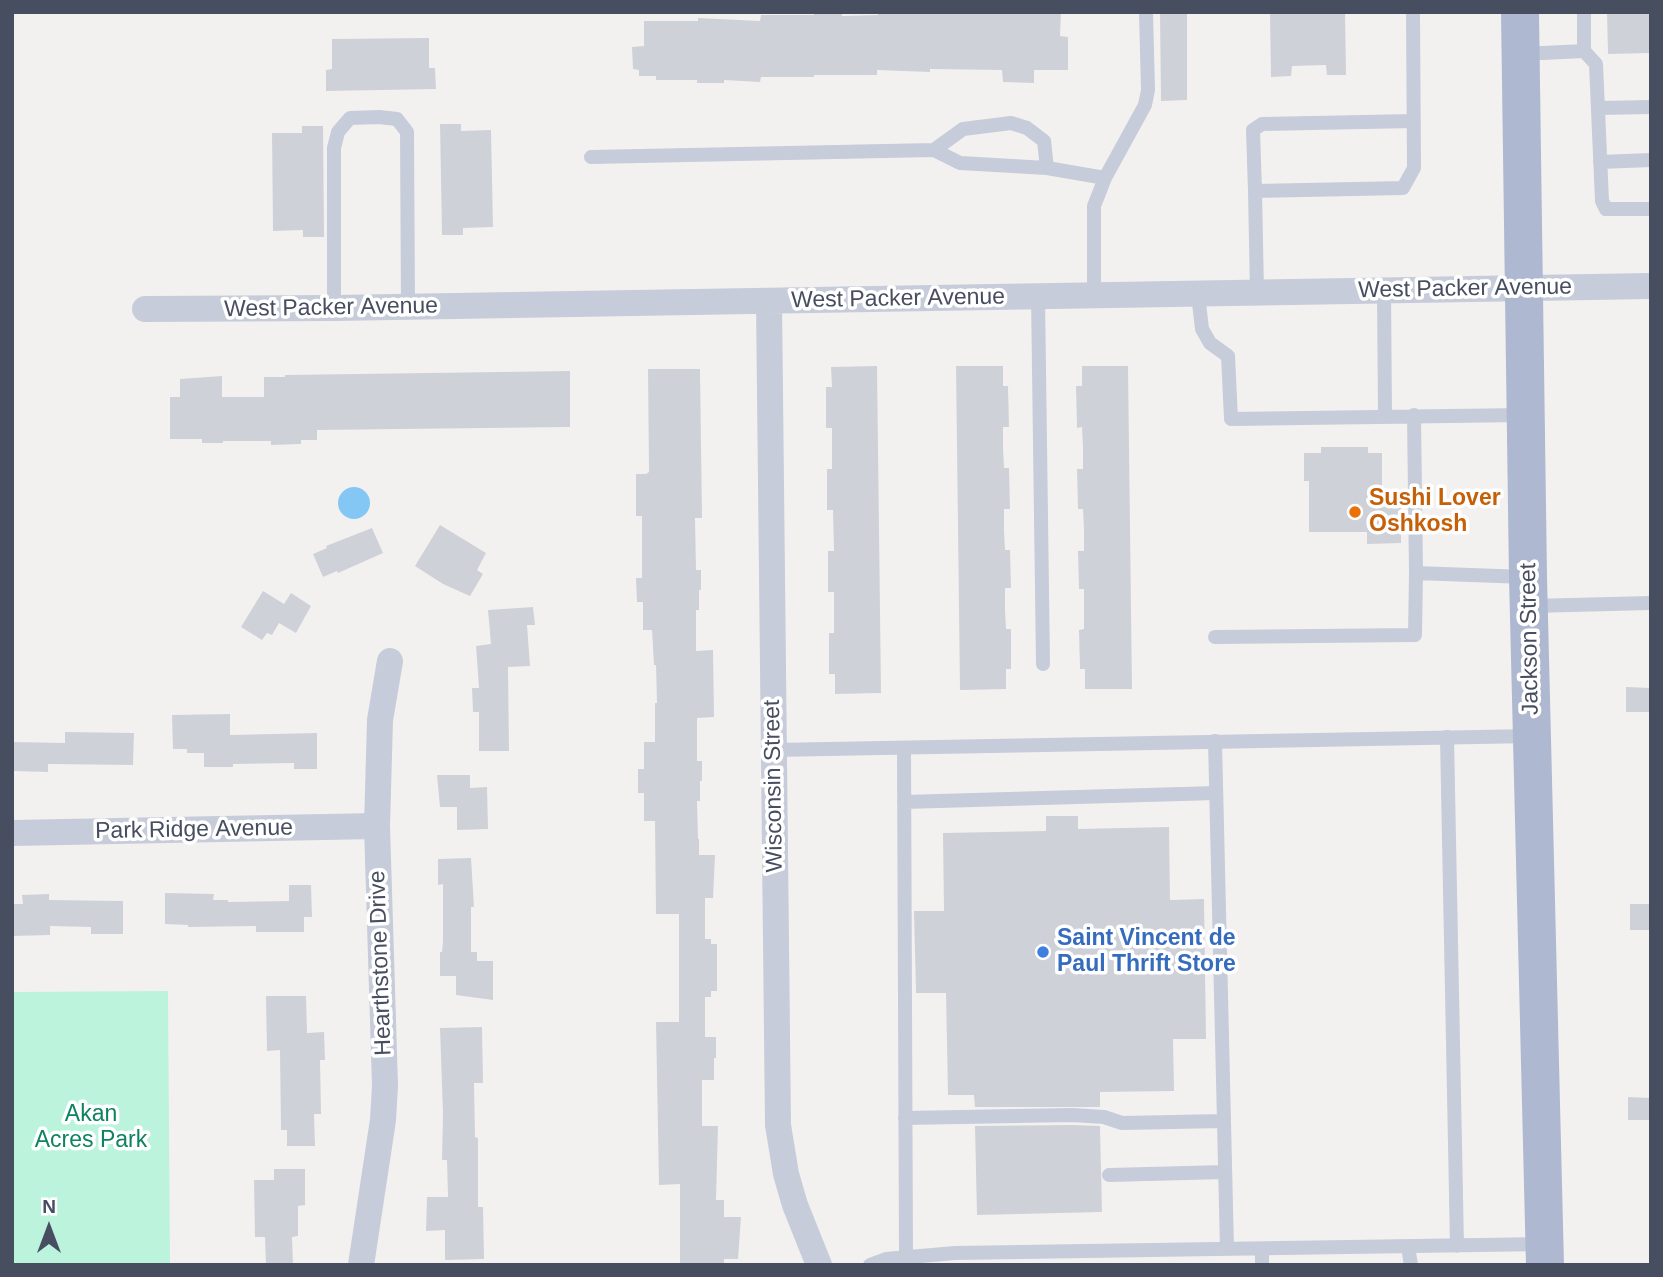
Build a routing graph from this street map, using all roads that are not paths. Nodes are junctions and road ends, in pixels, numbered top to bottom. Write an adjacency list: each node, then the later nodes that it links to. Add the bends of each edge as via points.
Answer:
1 (1146, 12): 15 (lane, via 1145,105)
2 (1413, 12): 9 (lane)
3 (1520, 12): 6 (main road, Jackson Street)
4 (1584, 12): 5 (lane)
5 (1584, 51): 6 (lane); 8 (lane, via 1596,64)
6 (1520, 54): 19 (main road, Jackson Street)
7 (1651, 107): 8 (lane)
8 (1599, 108): 13 (lane)
9 (1414, 121): 16 (lane, via 1414,168 1403,188); 16 (lane, via 1262,124 1253,130)
10 (934, 150): 11 (lane); 14 (lane, via 960,163); 14 (lane, via 963,129 1011,123 1044,141)
11 (591, 157)
12 (1651, 160): 13 (lane)
13 (1601, 162): 17 (lane, via 1606,209)
14 (1047, 168): 15 (lane)
15 (1105, 178): 24 (lane, via 1094,206)
16 (1255, 191): 21 (lane)
17 (1651, 209)
18 (1651, 286): 19 (street, West Packer Avenue)
19 (1523, 287): 20 (street, West Packer Avenue); 30 (main road, Jackson Street)
20 (1384, 290): 21 (street, West Packer Avenue); 31 (lane)
21 (1257, 293): 22 (street, West Packer Avenue)
22 (1198, 294): 24 (street, West Packer Avenue); 31 (lane, via 1202,329 1210,343 1228,356 1231,419)
23 (1038, 296): 24 (street, West Packer Avenue); 25 (street, West Packer Avenue); 37 (lane)
24 (1094, 296)
25 (769, 301): 26 (street, West Packer Avenue); 42 (street, Wisconsin Street)
26 (408, 307): 27 (street, West Packer Avenue); 27 (lane, via 407,132 397,119 350,117 338,132 334,148)
27 (334, 308): 28 (street, West Packer Avenue)
28 (145, 309)
29 (1414, 415): 30 (lane); 31 (lane); 32 (lane)
30 (1525, 415): 33 (main road, Jackson Street)
31 (1385, 416)
32 (1416, 573): 33 (lane); 35 (lane, via 1415,635)
33 (1529, 591): 34 (lane); 38 (main road, Jackson Street)
34 (1651, 603)
35 (1215, 637)
36 (390, 661): 45 (street, Hearthstone Drive, via 380,720)
37 (1043, 664)
38 (1532, 736): 39 (lane); 55 (main road, Jackson Street)
39 (1447, 737): 40 (lane); 51 (lane)
40 (1214, 741): 41 (lane); 43 (lane)
41 (904, 748): 42 (lane); 44 (lane)
42 (774, 750): 58 (street, Wisconsin Street, via 778,1125 789,1184)
43 (1216, 793): 44 (lane); 48 (lane)
44 (904, 802): 47 (lane)
45 (377, 826): 46 (street, Park Ridge Avenue); 57 (street, Hearthstone Drive, via 385,1086)
46 (12, 833)
47 (905, 1118): 48 (lane, via 1072,1115 1122,1123); 56 (lane)
48 (1224, 1121): 49 (lane)
49 (1225, 1172): 50 (lane); 53 (lane)
50 (1109, 1175)
51 (1457, 1246): 52 (lane); 55 (lane)
52 (1408, 1247): 54 (lane); 61 (lane)
53 (1227, 1249): 54 (lane); 56 (lane)
54 (1262, 1249): 60 (lane)
55 (1545, 1255)
56 (906, 1257): 59 (lane)
57 (361, 1265)
58 (819, 1265)
59 (870, 1265)
60 (1262, 1265)
61 (1411, 1265)

